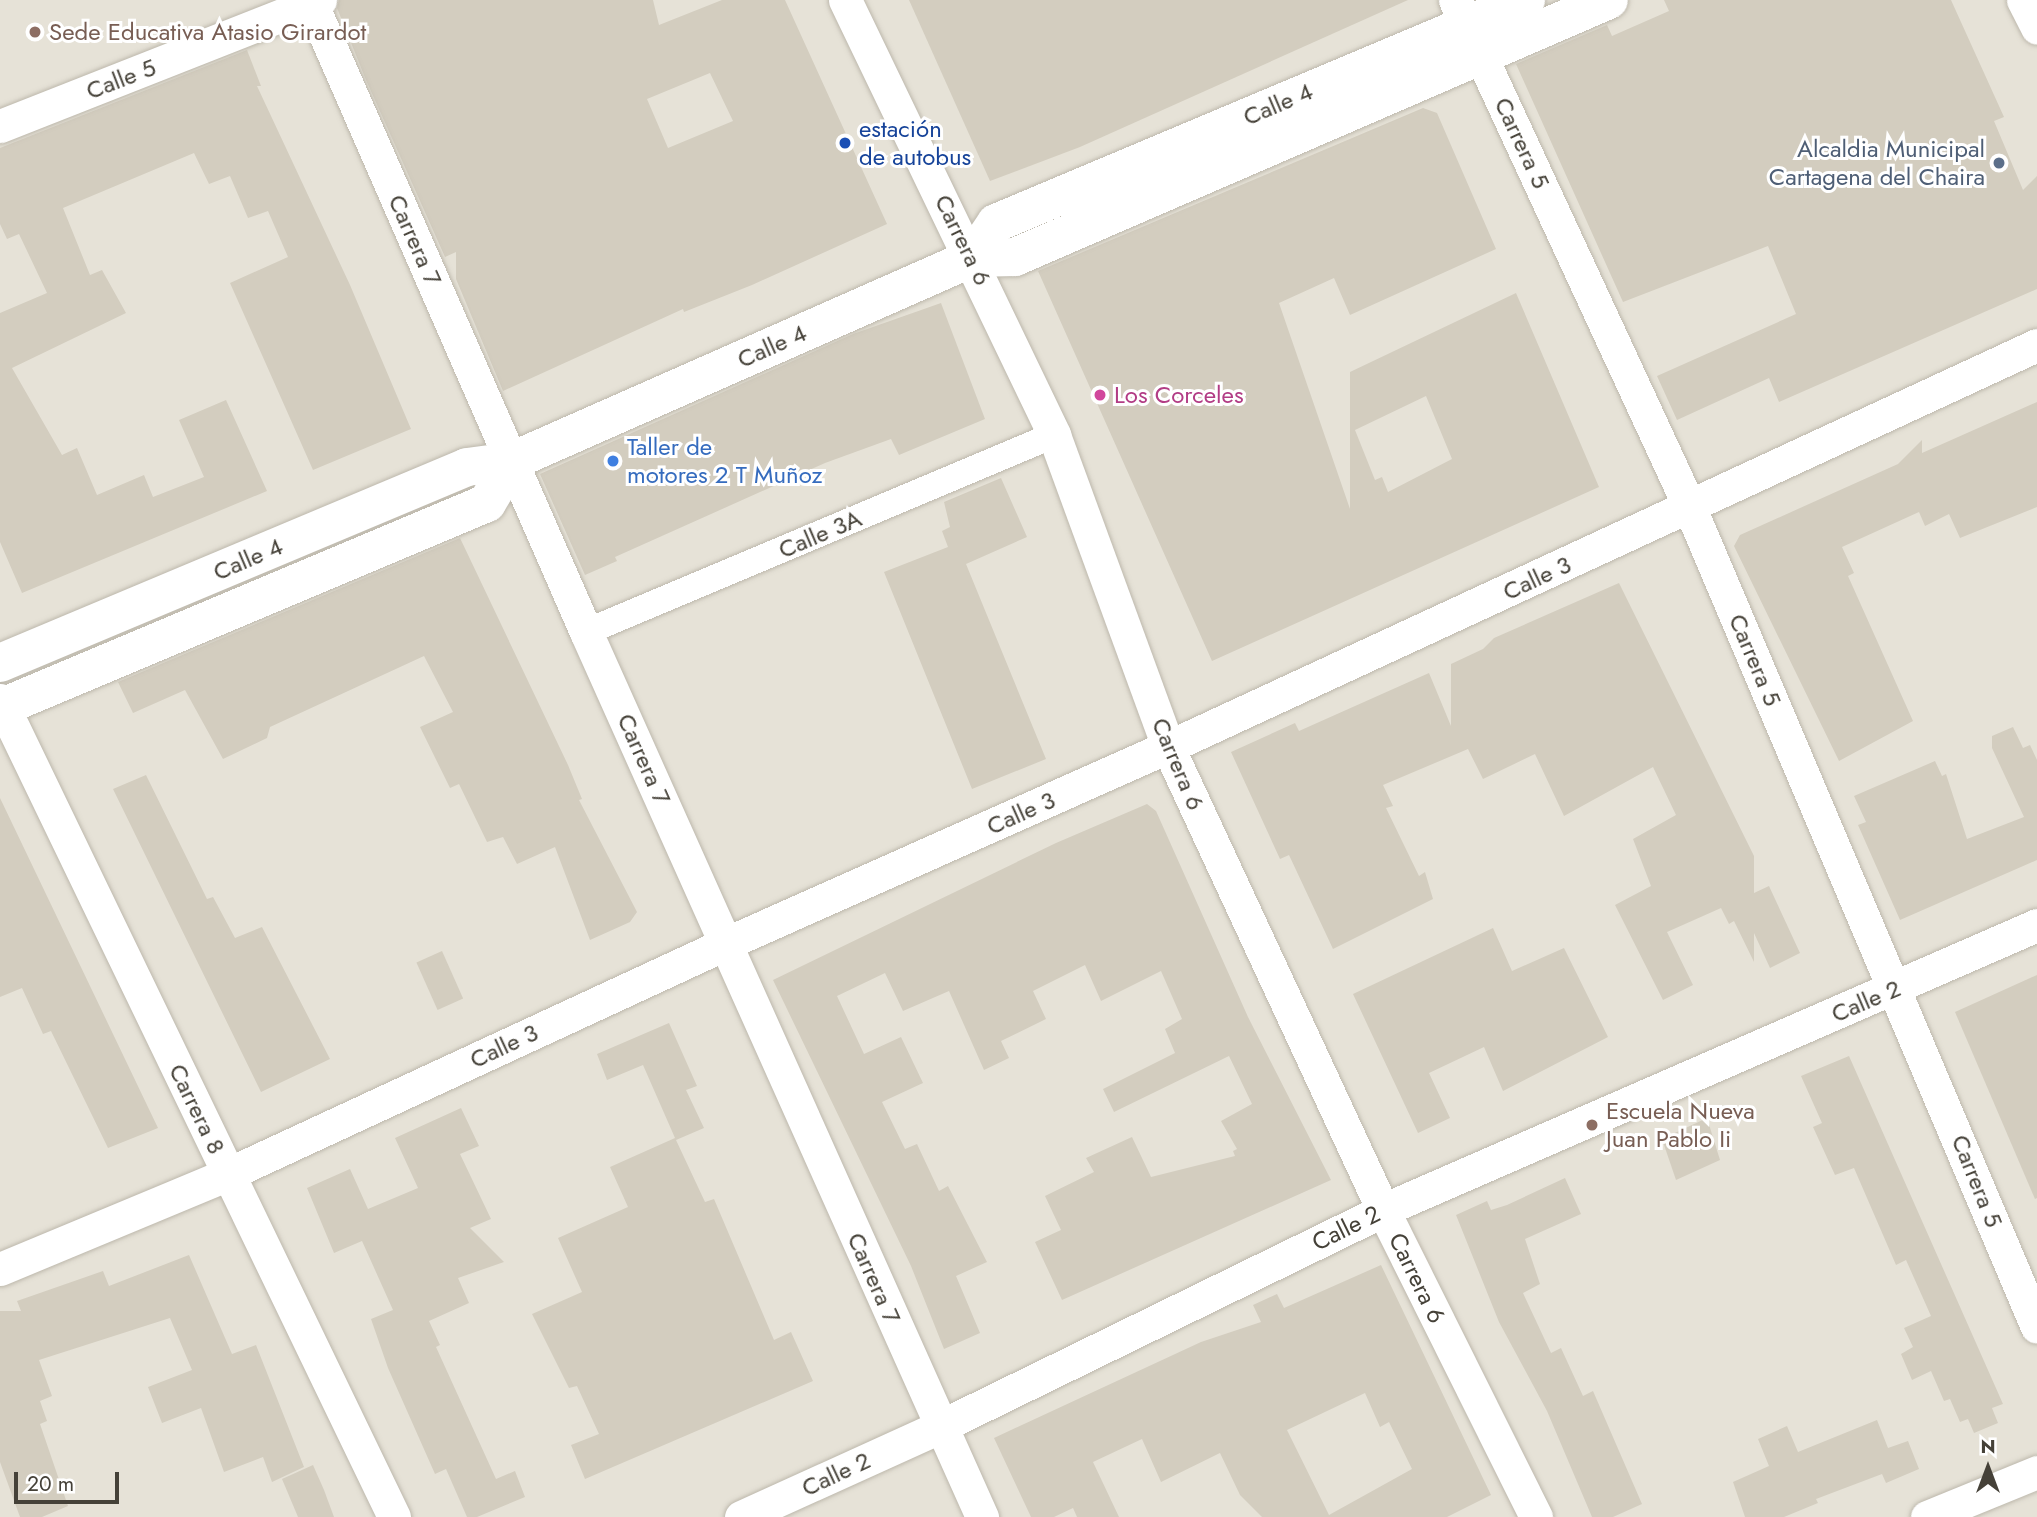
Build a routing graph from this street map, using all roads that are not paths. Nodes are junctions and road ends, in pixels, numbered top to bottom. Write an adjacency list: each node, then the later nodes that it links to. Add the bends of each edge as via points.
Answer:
1 (845, 0): 9 (street, Carrera 6)
2 (1526, 0): 6 (street, Calle 4)
3 (1609, 0): 6 (street)
4 (2023, 0): 7 (street)
5 (314, 1): 8 (street, Calle 5); 12 (street, Carrera 7)
6 (1468, 27): 9 (street, Calle 4, via 996,223); 13 (street, Carrera 5)
7 (2037, 29)
8 (0, 126)
9 (972, 258): 11 (street, Carrera 6); 12 (street, Calle 4)
10 (2037, 345): 13 (street, Calle 3)
11 (1054, 435): 14 (street, Calle 3A); 17 (street, Carrera 6)
12 (512, 461): 14 (street, Carrera 7); 15 (street, Calle 4, via 467,467); 16 (street, via 487,503)
13 (1690, 508): 17 (street, Calle 3); 20 (street, Carrera 5)
14 (586, 632): 19 (street, Carrera 7)
15 (0, 663)
16 (1, 705): 21 (street, Carrera 8)
17 (1168, 747): 19 (street, Calle 3); 22 (street, Carrera 6)
18 (2037, 925): 20 (street, Calle 2)
19 (727, 943): 21 (street, Calle 3); 25 (street, Carrera 7)
20 (1897, 988): 22 (street, Calle 2); 24 (street, Carrera 5)
21 (229, 1174): 23 (street, Calle 3); 28 (street, Carrera 8)
22 (1383, 1210): 25 (street, Calle 2); 27 (street, Carrera 6)
23 (0, 1269)
24 (2037, 1327)
25 (939, 1427): 29 (street, Calle 2); 30 (street, Carrera 7)
26 (2037, 1472): 31 (street)
27 (1526, 1514)
28 (394, 1517)
29 (741, 1517)
30 (982, 1517)
31 (1927, 1517)

